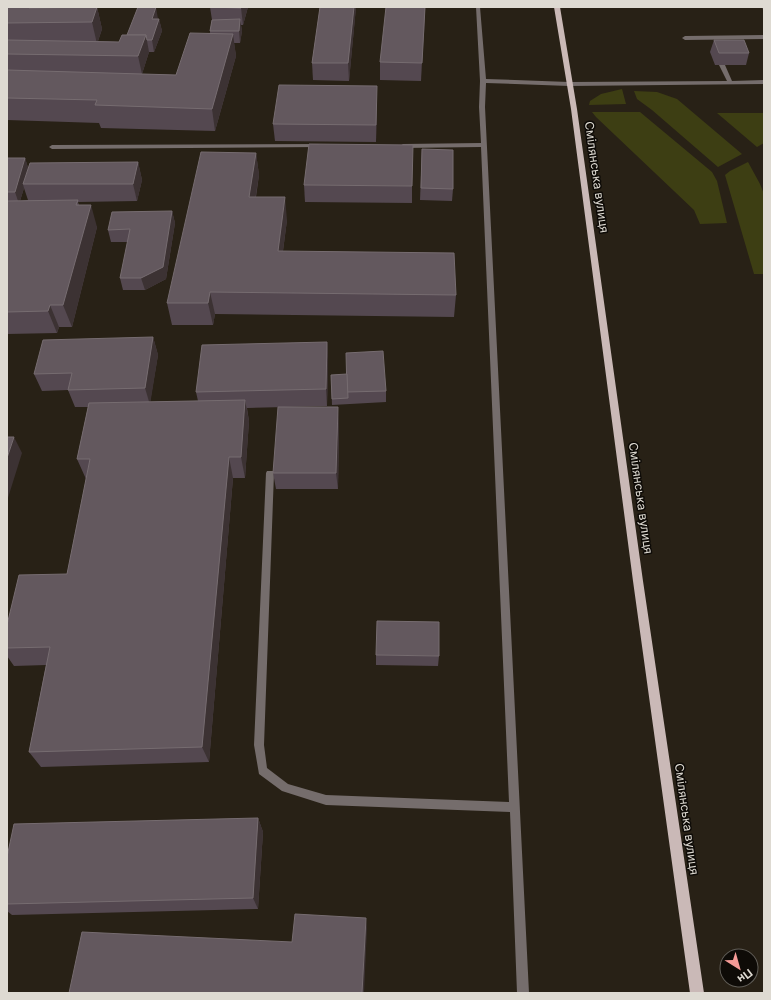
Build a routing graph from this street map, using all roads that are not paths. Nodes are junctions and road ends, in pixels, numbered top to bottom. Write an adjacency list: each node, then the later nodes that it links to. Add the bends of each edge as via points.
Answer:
1 (478, 7): 8 (lane)
2 (557, 7): 11 (main road, Смілянська вулиця)
3 (764, 37): 5 (lane)
4 (685, 38): 5 (lane)
5 (721, 38): 6 (lane)
6 (720, 45)
7 (722, 65): 9 (lane)
8 (483, 81): 11 (lane); 12 (lane)
9 (730, 82): 10 (lane); 11 (lane)
10 (764, 82)
11 (569, 84): 19 (main road, Смілянська вулиця)
12 (484, 145): 14 (lane); 17 (lane)
13 (322, 146): 15 (lane)
14 (393, 146)
15 (52, 147)
16 (270, 473): 17 (lane, via 259,745 262,771 285,788 326,800)
17 (514, 807): 18 (lane)
18 (523, 993)
19 (697, 993)

